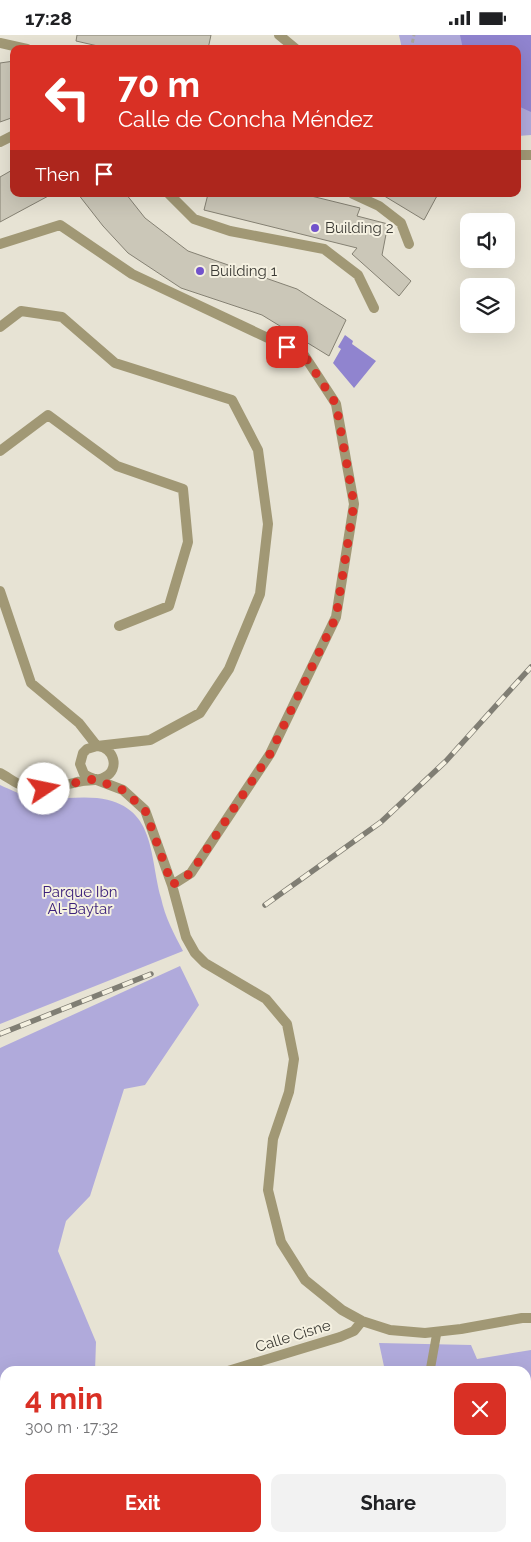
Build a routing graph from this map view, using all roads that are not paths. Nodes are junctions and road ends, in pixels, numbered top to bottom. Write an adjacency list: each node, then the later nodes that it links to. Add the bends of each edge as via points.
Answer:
1 (279, 35): 2 (street)
2 (291, 45)
3 (172, 197): 7 (street, via 194,219 230,231 324,249 358,275)
4 (360, 197): 6 (street, via 379,206 401,223)
5 (0, 244): 15 (street, via 60,225 132,274 304,355 336,404 354,504 336,617 270,754 191,873)
6 (409, 245)
7 (374, 308)
8 (0, 327): 12 (street, via 21,311 62,317 115,363 232,400 258,450 268,524 260,594 229,669 200,713 150,740)
9 (0, 451): 11 (street, via 48,415 117,466 182,489 188,542 169,606)
10 (0, 591): 12 (street, via 32,683 79,723)
11 (119, 626)
12 (97, 746): 14 (street, via 87,749 80,763 84,774); 14 (street, via 108,749 114,764 105,777)
13 (0, 773): 14 (street, via 24,786 44,789)
14 (94, 779): 15 (street, via 123,790 145,810)
15 (172, 885): 17 (street, via 186,937 195,953 205,963 266,999 287,1024 294,1059 289,1093 273,1139 268,1191 281,1242 305,1280 328,1300)
16 (531, 1319): 18 (street)
17 (362, 1321): 18 (street, via 390,1330); 19 (street, Calle Cisne, via 354,1331 340,1337)
18 (437, 1332): 20 (lane)
19 (244, 1366)
20 (431, 1366)

